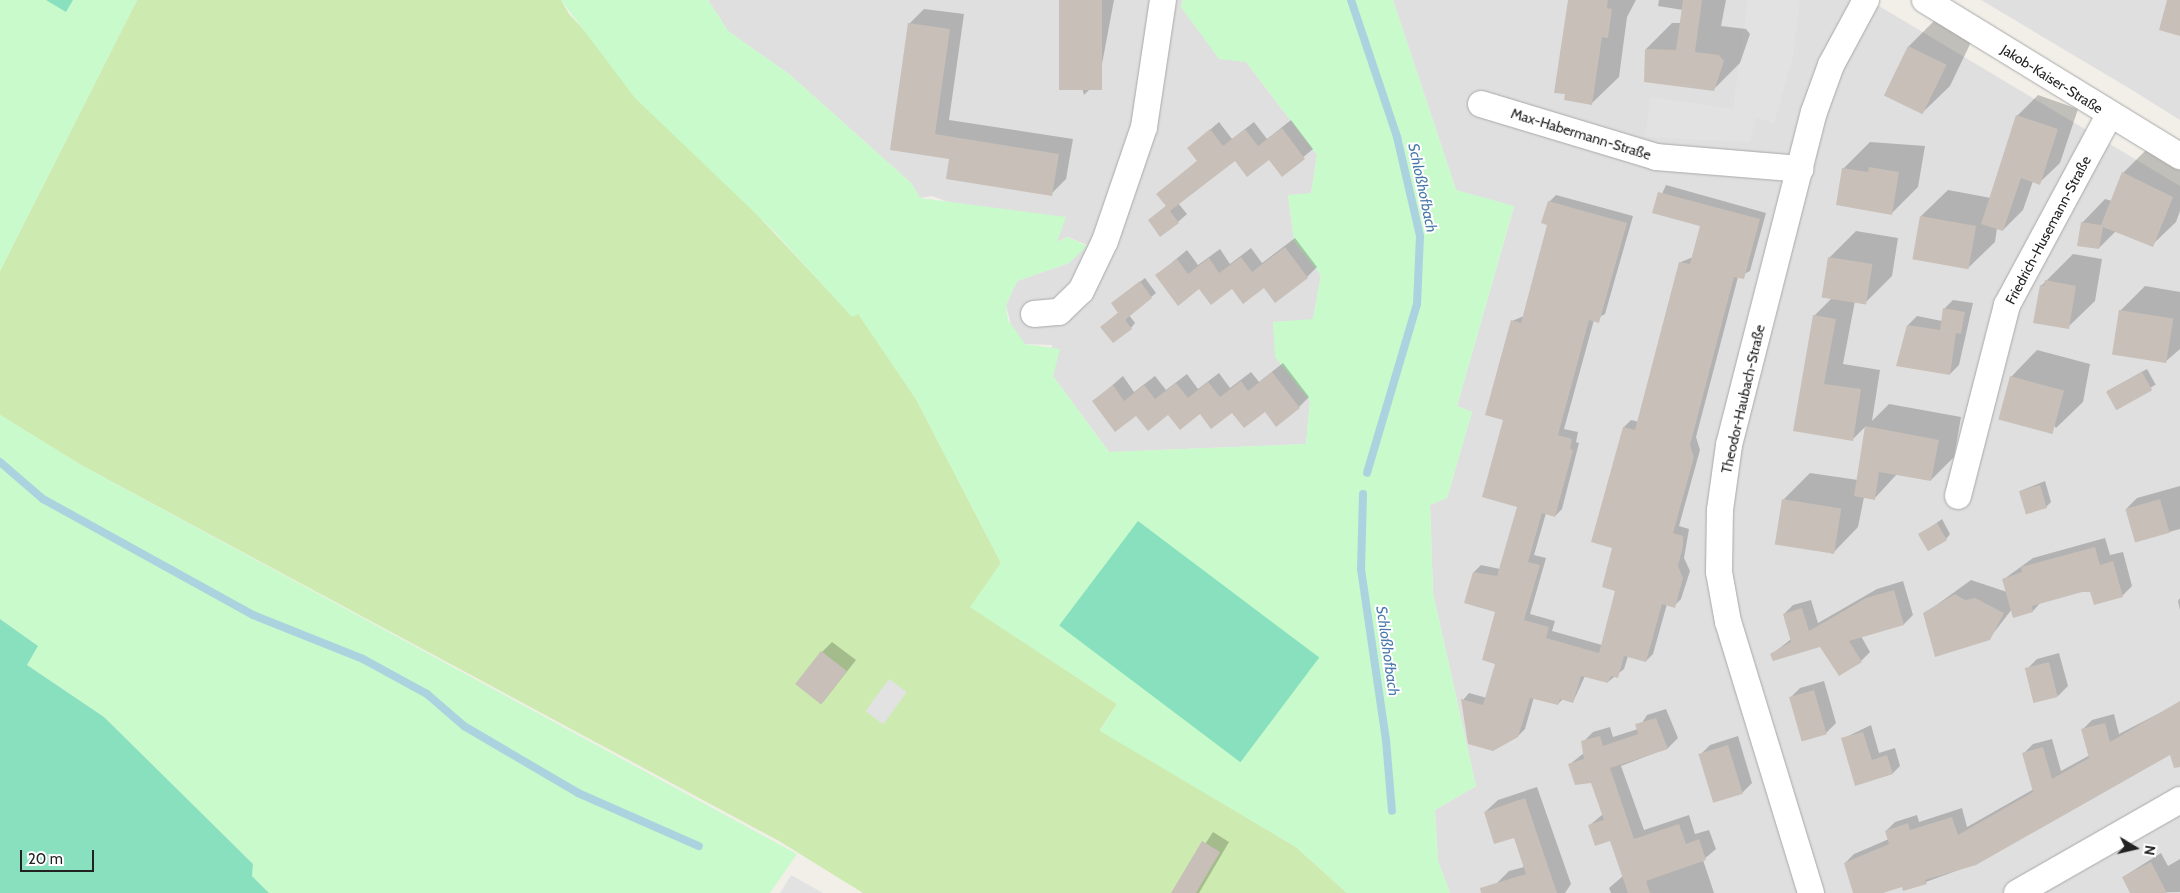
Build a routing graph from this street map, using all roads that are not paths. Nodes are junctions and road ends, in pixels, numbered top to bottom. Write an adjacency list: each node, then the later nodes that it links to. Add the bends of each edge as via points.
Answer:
1 (1163, 0): 8 (street, via 1144,126 1104,241 1081,291 1059,312)
2 (1866, 0): 7 (street, Theodor-Haubach-Straße, via 1831,66)
3 (1925, 0): 5 (street, Jakob-Kaiser-Straße)
4 (1481, 104): 7 (street, Max-Habermann-Straße, via 1656,157)
5 (2110, 114): 6 (street, Jakob-Kaiser-Straße); 9 (street, Friedrich-Husemann-Straße, via 2007,305)
6 (2180, 156)
7 (1801, 169): 11 (street, Theodor-Haubach-Straße, via 1729,446 1720,510 1719,572 1728,622)
8 (1034, 314)
9 (1958, 496)
10 (2180, 800): 12 (street)
11 (1812, 893)
12 (2017, 893)

